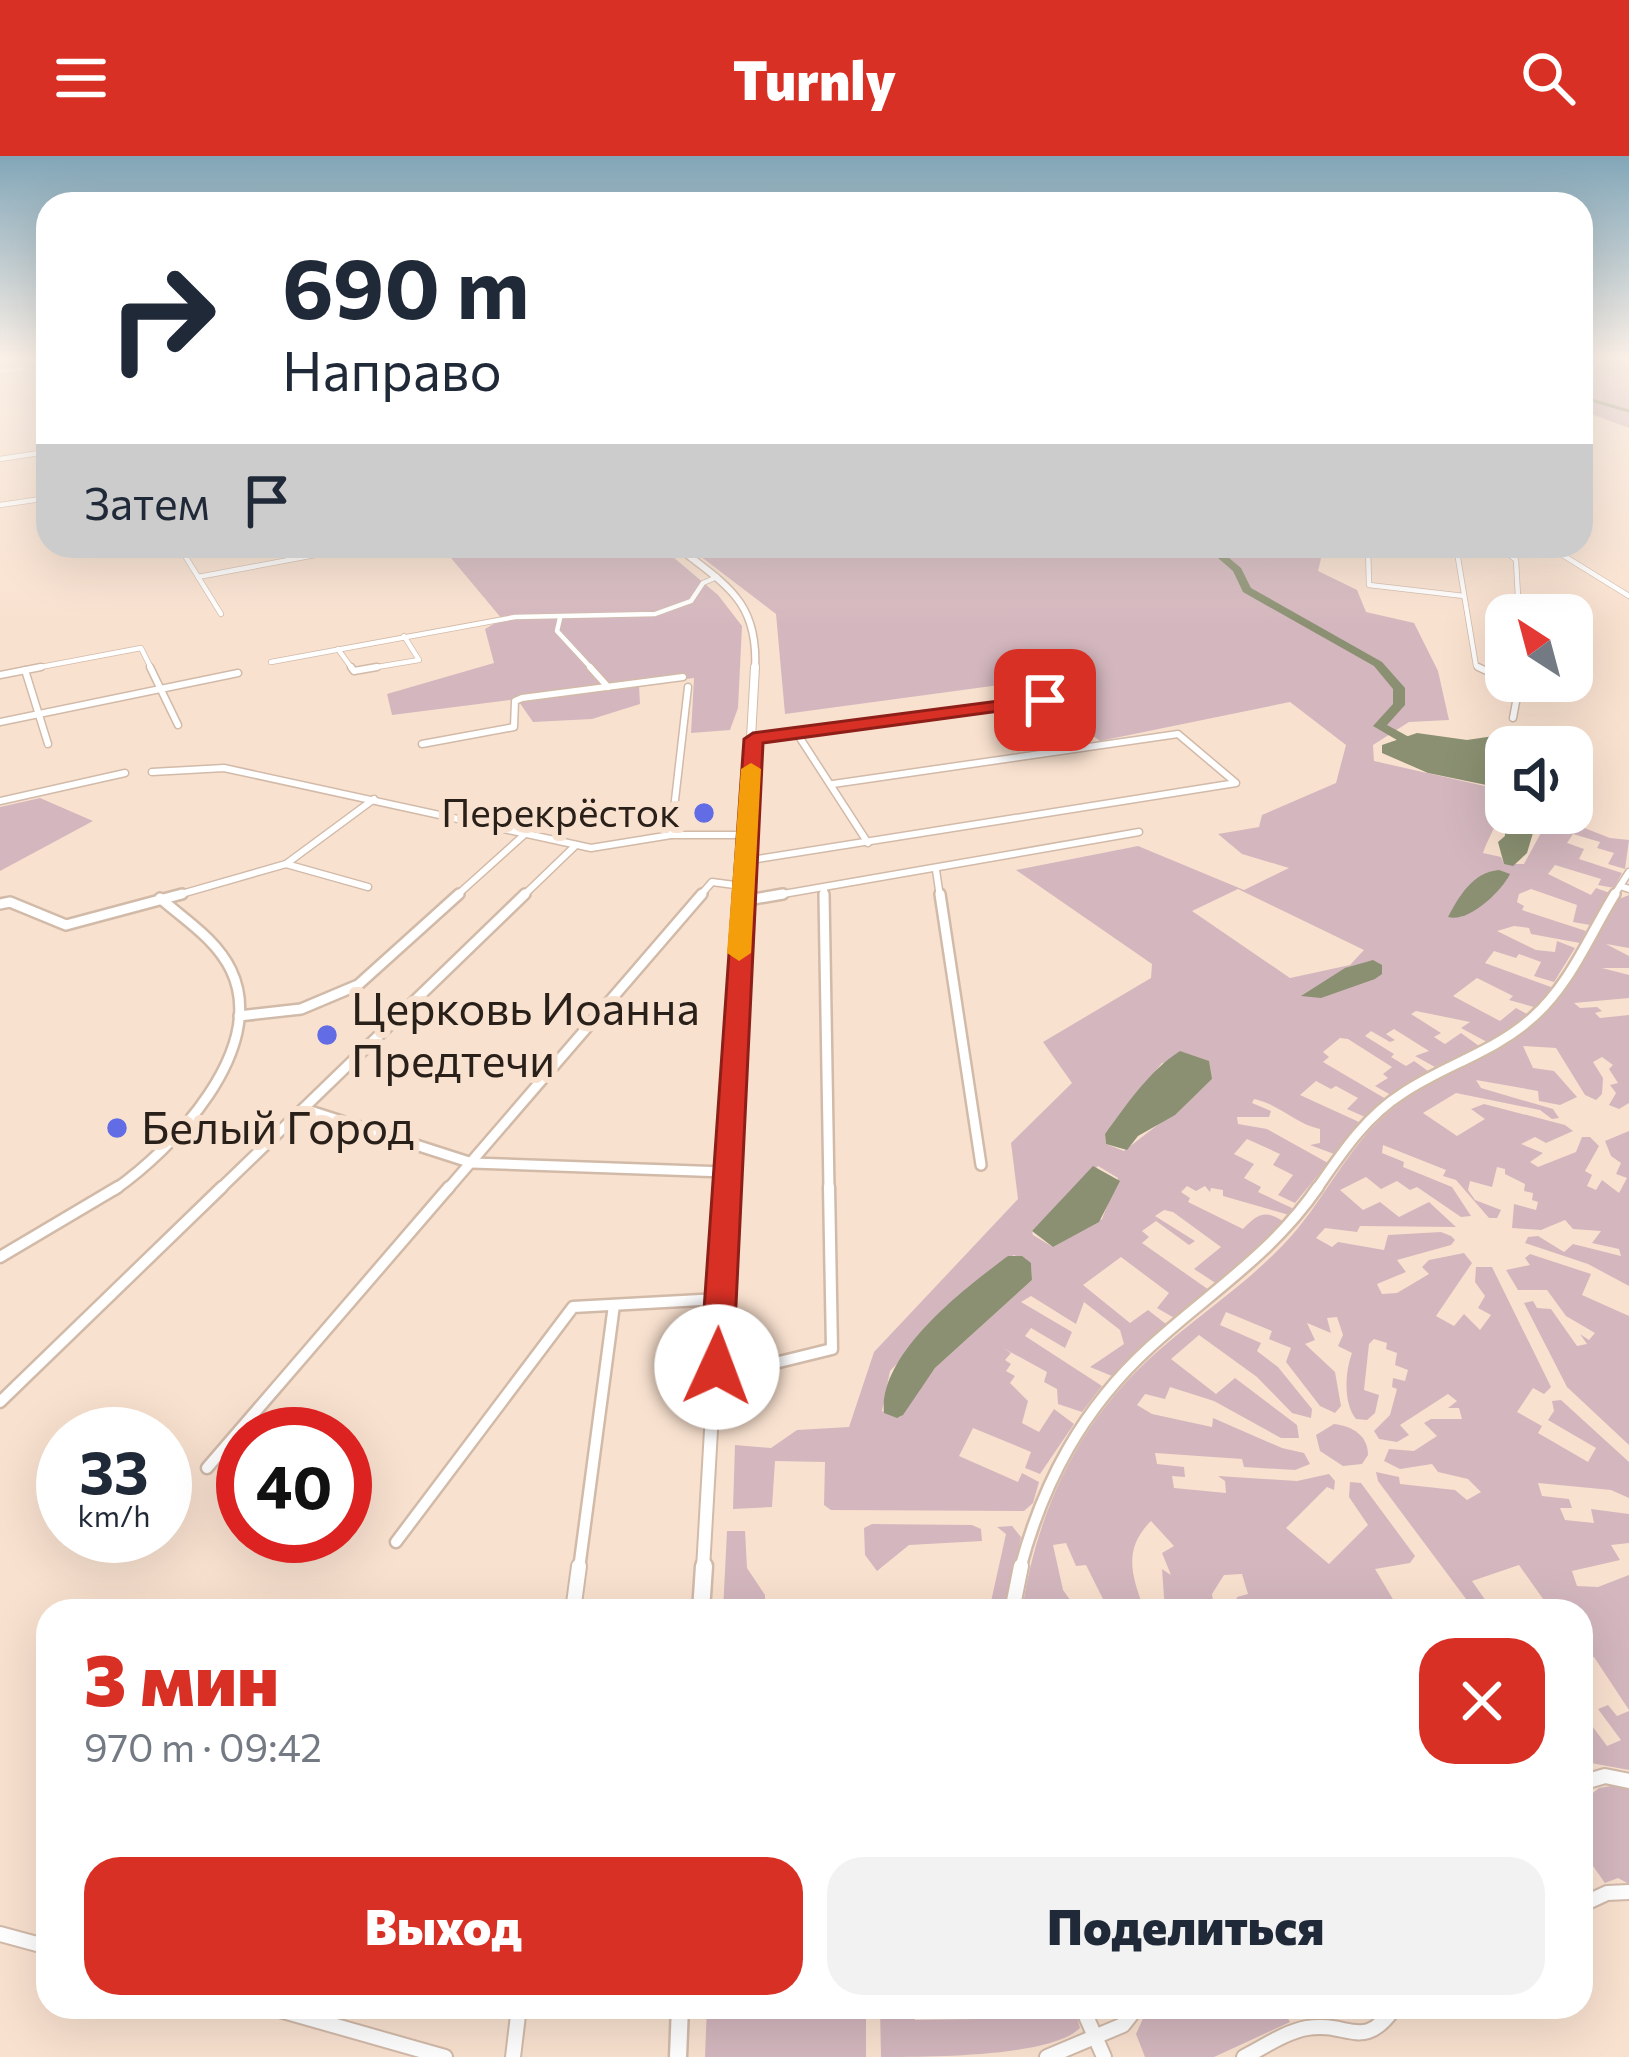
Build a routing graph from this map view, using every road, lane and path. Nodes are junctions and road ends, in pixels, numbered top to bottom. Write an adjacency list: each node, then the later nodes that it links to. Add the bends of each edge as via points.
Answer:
1 (36, 454): 2 (street)
2 (0, 459)
3 (36, 500): 4 (street)
4 (0, 505)
5 (186, 558): 12 (street)
6 (299, 558): 12 (street)
7 (691, 558): 13 (street)
8 (1368, 558): 15 (street, via 1369,585)
9 (1458, 558): 15 (street)
10 (1514, 558): 14 (street)
11 (1567, 558): 16 (street)
12 (198, 577): 17 (street)
13 (717, 578): 18 (street, via 676,609); 37 (street, via 744,603 757,634)
14 (1518, 594)
15 (1464, 596): 23 (street, via 1476,666)
16 (1629, 596)
17 (221, 614)
18 (560, 618): 19 (street, via 514,617); 27 (street, via 557,631)
19 (404, 636): 20 (street); 20 (street, via 418,660 354,671)
20 (338, 649): 21 (street)
21 (271, 662)
22 (26, 670): 25 (street); 29 (street, via 141,648); 32 (street)
23 (1485, 670)
24 (238, 674): 29 (street)
25 (0, 675)
26 (683, 677): 27 (street)
27 (608, 686): 39 (street, via 521,698 514,727)
28 (688, 687): 47 (street)
29 (161, 689): 32 (street); 35 (street)
30 (1045, 700): 36 (street)
31 (1516, 702): 33 (street)
32 (39, 714): 34 (street); 38 (street)
33 (1513, 718)
34 (0, 722)
35 (178, 725)
36 (799, 735): 37 (street); 42 (street)
37 (753, 739): 48 (street)
38 (48, 744)
39 (422, 744)
40 (152, 772): 43 (street, via 224,768)
41 (125, 773): 44 (street)
42 (833, 784): 49 (street); 49 (street, via 1178,734 1236,783)
43 (374, 800): 46 (street); 52 (street)
44 (0, 801)
45 (1139, 832): 53 (street)
46 (525, 834): 50 (street); 62 (street, via 358,986 301,1009)
47 (671, 835): 48 (street); 50 (street)
48 (746, 835): 51 (street)
49 (868, 843): 51 (street)
50 (576, 845): 63 (street)
51 (745, 861): 55 (street)
52 (286, 864): 56 (street); 59 (street)
53 (936, 870): 57 (street); 65 (street)
54 (1629, 872): 58 (street)
55 (742, 886): 60 (street); 64 (street, via 712,882)
56 (368, 887)
57 (824, 888): 60 (street); 70 (street, via 832,1349)
58 (1624, 888): 76 (street, via 1537,1015 1377,1113 1277,1240 1112,1384 1048,1480)
59 (160, 898): 61 (street, via 77,924); 62 (street, via 222,956 237,986)
60 (742, 901): 66 (street)
61 (0, 904)
62 (239, 1016): 67 (street, via 205,1106 169,1149)
63 (304, 1109): 64 (street); 71 (street)
64 (472, 1163): 66 (street); 72 (street)
65 (981, 1165)
66 (725, 1172): 68 (street)
67 (0, 1257)
68 (718, 1299): 69 (street); 70 (street)
69 (614, 1305): 73 (street, via 573,1307); 74 (street)
70 (717, 1367): 75 (street)
71 (0, 1402)
72 (207, 1468)
73 (396, 1542)
74 (575, 1599)
75 (702, 1599)
76 (1015, 1599)
77 (1593, 1780): 78 (street)
78 (1629, 1781)
79 (1629, 1892): 80 (street)
80 (1593, 1899)
81 (0, 1934): 82 (street)
82 (36, 1943)
83 (311, 2019): 90 (street)
84 (518, 2019): 91 (street)
85 (680, 2019): 92 (street)
86 (1087, 2019): 89 (street)
87 (1128, 2019): 89 (street)
88 (1384, 2019): 95 (street, via 1373,2032 1311,2027)
89 (1095, 2036): 93 (street); 94 (street)
90 (445, 2057)
91 (513, 2057)
92 (678, 2057)
93 (1047, 2057)
94 (1104, 2057)
95 (1244, 2057)

